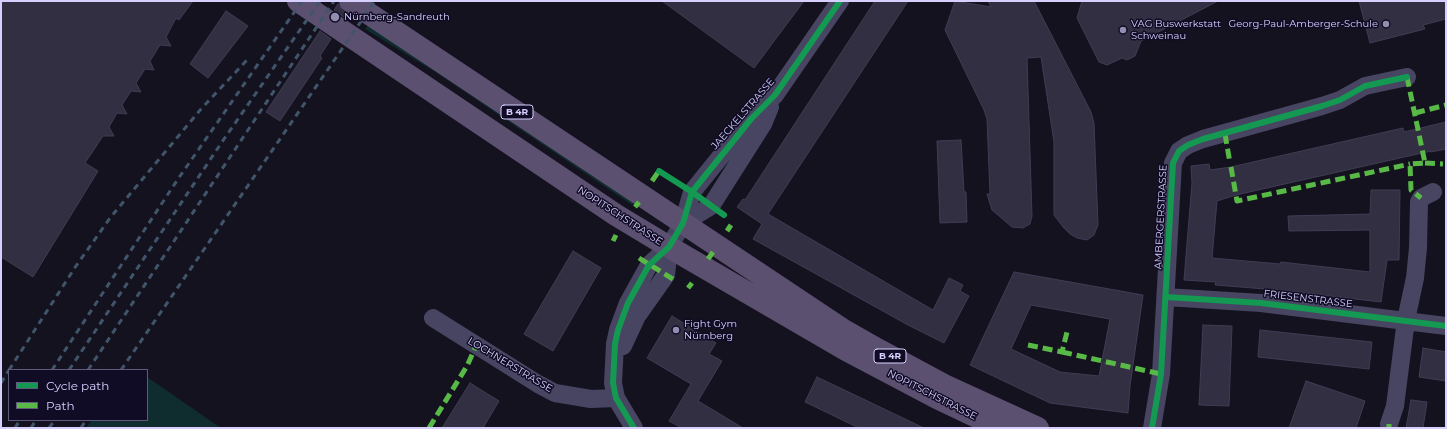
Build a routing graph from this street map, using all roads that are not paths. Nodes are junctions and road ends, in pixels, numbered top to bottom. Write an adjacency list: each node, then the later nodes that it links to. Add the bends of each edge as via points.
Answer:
1 (298, 1): 7 (main road, NOPITSCHSTRASSE / B 4R, via 616,215)
2 (350, 1): 6 (main road, NOPITSCHSTRASSE / B 4R)
3 (840, 1): 6 (street, JAECKELSTRASSE, via 775,95 742,130 692,192)
4 (1406, 77): 8 (street, AMBERGERSTRASSE, via 1365,86 1340,100 1203,139 1179,151 1173,163)
5 (1433, 192): 10 (street, via 1421,198 1419,202 1415,278)
6 (683, 223): 7 (street); 16 (main road, NOPITSCHSTRASSE / B 4R, via 860,340 944,385)
7 (669, 247): 12 (street, via 666,275 637,316 614,370); 15 (main road, NOPITSCHSTRASSE / B 4R, via 863,360)
8 (1166, 297): 10 (street, FRIESENSTRASSE, via 1261,303); 17 (street, AMBERGERSTRASSE, via 1161,374)
9 (433, 318): 12 (street, LOCHNERSTRASSE, via 555,393 592,399)
10 (1406, 320): 11 (street, FRIESENSTRASSE); 13 (street, via 1395,406)
11 (1446, 326)
12 (616, 398): 14 (street)
13 (1389, 424)
14 (634, 428)
15 (1000, 428)
16 (1038, 428)
17 (1152, 428)

